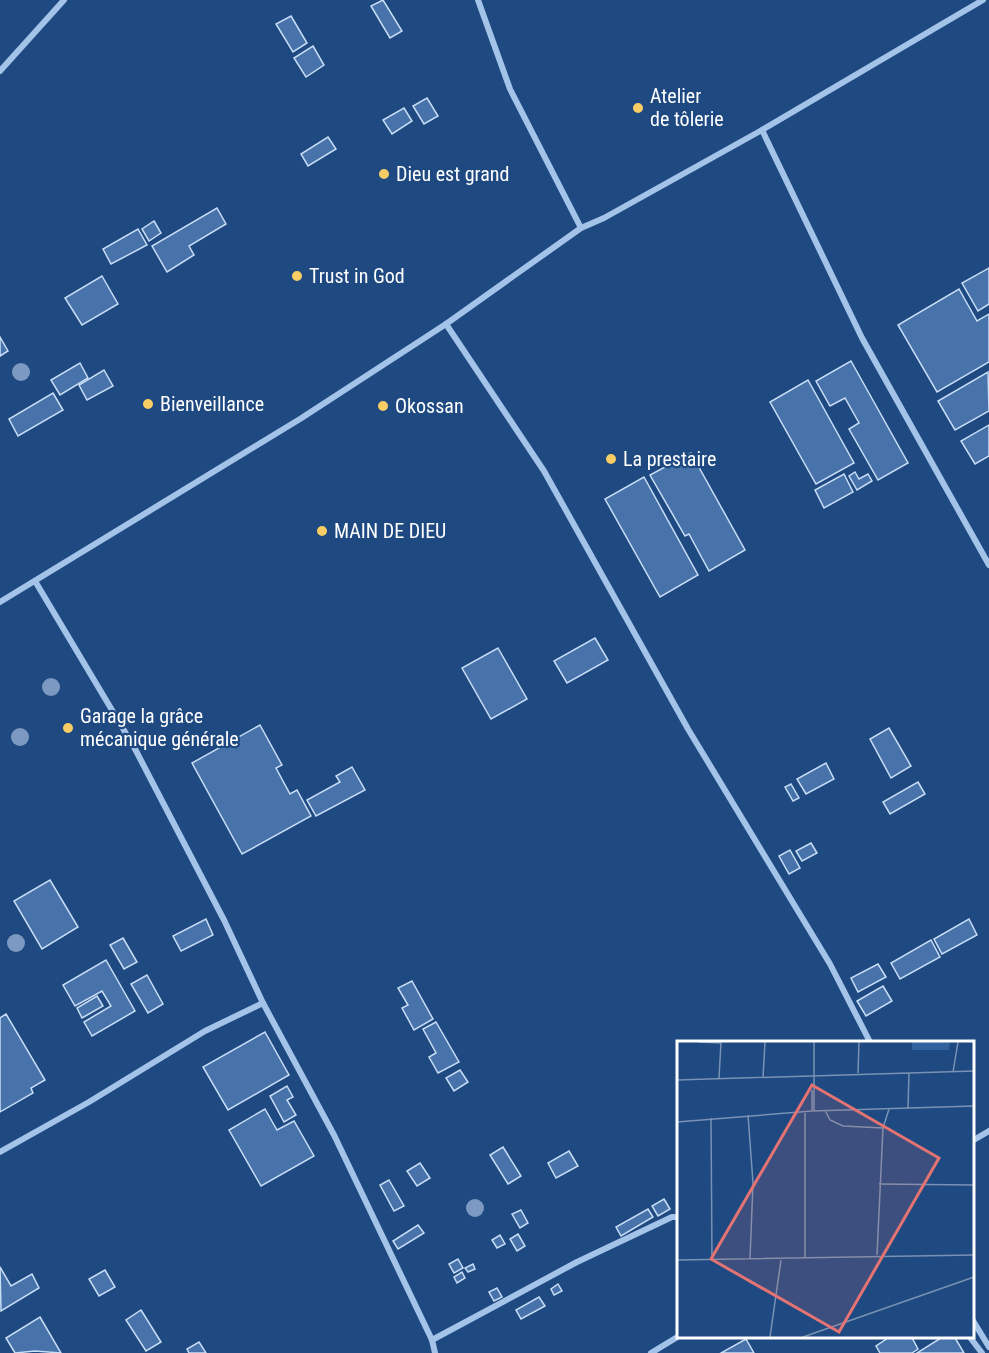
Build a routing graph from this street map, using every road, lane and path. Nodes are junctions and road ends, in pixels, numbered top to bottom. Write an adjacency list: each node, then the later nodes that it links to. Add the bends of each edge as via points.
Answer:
1 (64, 0): 5 (street)
2 (478, 0): 7 (street, via 510,89)
3 (985, 0): 4 (street); 6 (street)
4 (989, 5)
5 (0, 71)
6 (762, 130): 7 (street); 9 (street, via 862,338)
7 (581, 228): 8 (street)
8 (446, 324): 10 (street, via 300,419); 13 (street, via 544,471 688,729 830,964)
9 (989, 565)
10 (35, 580): 11 (street); 12 (street, via 134,747 225,920)
11 (0, 602)
12 (263, 1003): 16 (street, via 205,1031); 21 (street, via 334,1135)
13 (869, 1041)
14 (989, 1131): 15 (street)
15 (974, 1140)
16 (0, 1152)
17 (677, 1217): 21 (street, via 577,1262)
18 (974, 1322): 22 (street)
19 (677, 1337): 24 (street)
20 (971, 1338): 25 (street)
21 (432, 1340): 23 (street)
22 (989, 1347)
23 (435, 1353)
24 (651, 1353)
25 (982, 1353)

